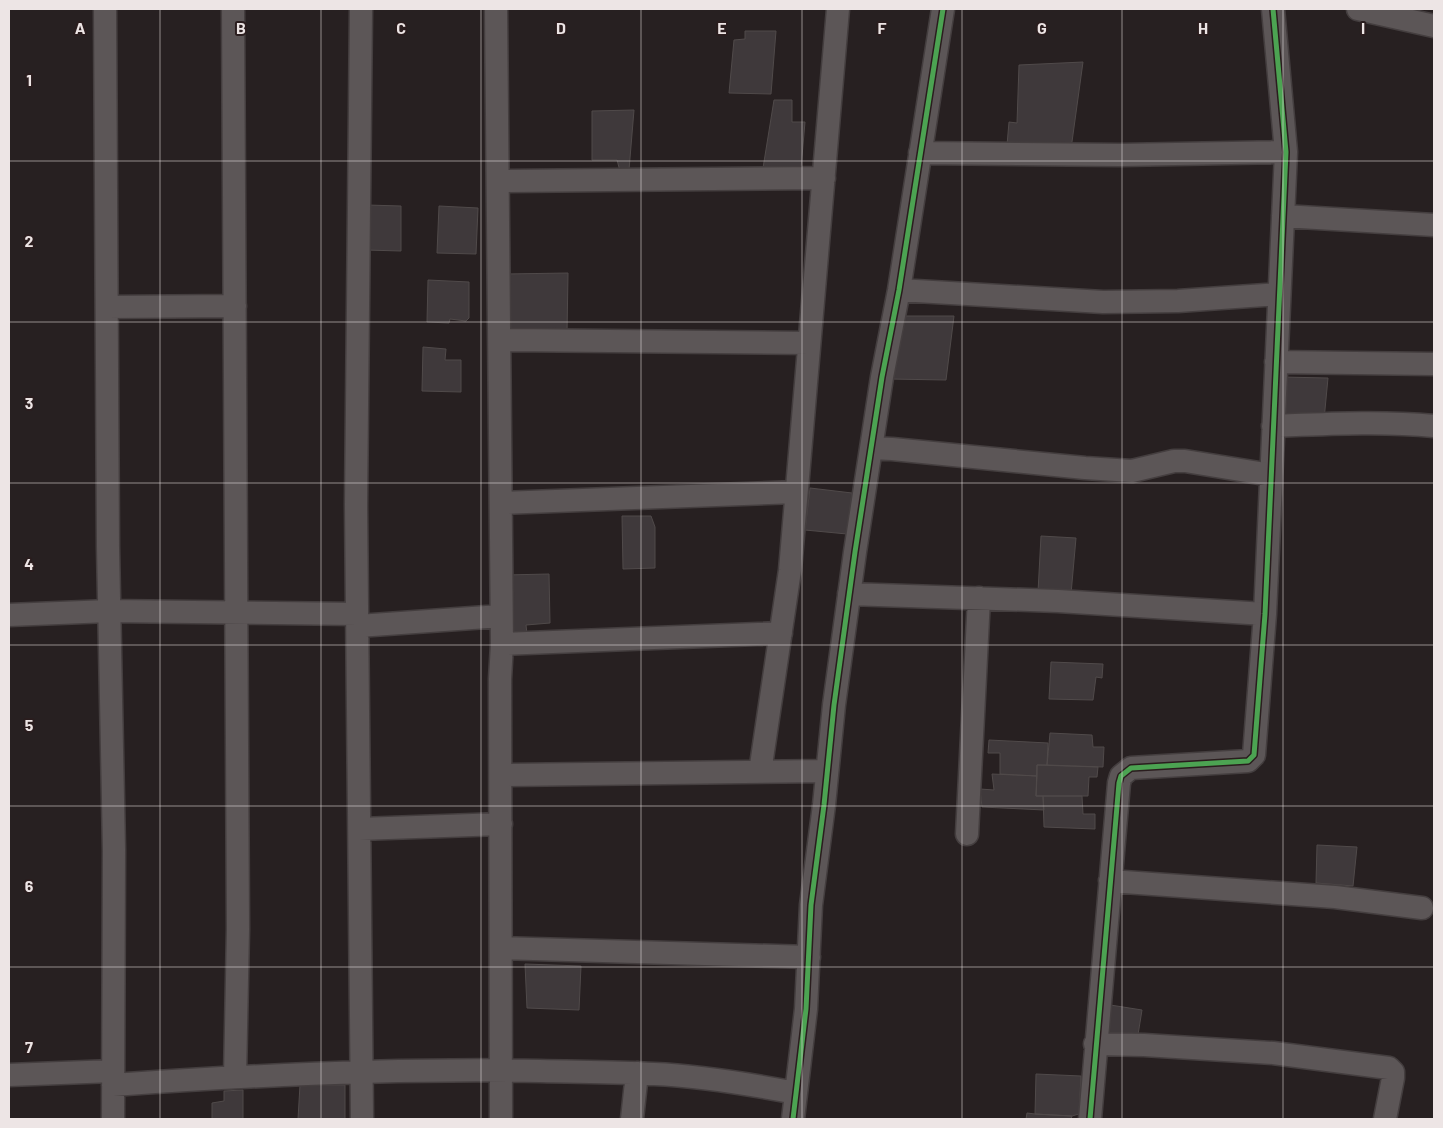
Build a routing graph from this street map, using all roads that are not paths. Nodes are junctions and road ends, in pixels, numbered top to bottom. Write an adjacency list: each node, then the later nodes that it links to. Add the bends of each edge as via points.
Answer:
1 (105, 9): 19 (street)
2 (233, 9): 18 (street)
3 (361, 9): 37 (street, via 356,485)
4 (496, 9): 13 (street)
5 (838, 9): 12 (street)
6 (943, 9): 11 (street)
7 (1273, 9): 10 (street)
8 (1358, 9): 9 (street)
9 (1434, 26)
10 (1286, 152): 11 (street, via 1121,155); 14 (street)
11 (920, 153): 16 (street)
12 (824, 178): 13 (street); 21 (street)
13 (498, 181): 20 (street)
14 (1283, 216): 15 (street); 17 (street)
15 (1434, 225)
16 (899, 290): 17 (street, via 1102,302); 26 (street)
17 (1279, 294): 22 (street)
18 (235, 306): 19 (street); 33 (street)
19 (107, 307): 32 (street)
20 (500, 340): 21 (street); 29 (street)
21 (809, 343): 28 (street)
22 (1276, 362): 23 (street); 24 (street)
23 (1434, 364)
24 (1273, 426): 25 (street); 27 (street)
25 (1434, 426)
26 (872, 448): 27 (street, via 1132,470 1185,460); 30 (street)
27 (1271, 475): 34 (street)
28 (796, 492): 29 (street); 38 (street)
29 (501, 503): 36 (street)
30 (849, 594): 31 (street); 41 (street)
31 (979, 598): 34 (street); 45 (street)
32 (109, 611): 33 (street); 35 (street); 56 (street, via 114,850)
33 (236, 613): 37 (street); 55 (street, via 238,929)
34 (1265, 614): 46 (street, via 1254,754 1248,761 1131,768 1126,771 1119,783)
35 (9, 615)
36 (501, 616): 37 (street); 39 (street)
37 (358, 620): 44 (street)
38 (781, 633): 39 (street); 40 (street)
39 (502, 644): 42 (street)
40 (760, 772): 41 (street); 42 (street)
41 (827, 772): 49 (street)
42 (501, 775): 43 (street)
43 (501, 824): 44 (street); 48 (street)
44 (360, 829): 52 (street)
45 (967, 834)
46 (1110, 881): 47 (street, via 1335,897); 50 (street)
47 (1422, 908)
48 (501, 948): 49 (street); 51 (street)
49 (809, 957): 57 (street)
50 (1095, 1044): 63 (street); 64 (street, via 1273,1053 1389,1068 1393,1078)
51 (500, 1070): 52 (street); 53 (street); 60 (street)
52 (362, 1071): 55 (street); 59 (street)
53 (637, 1073): 57 (street, via 736,1082); 61 (street)
54 (9, 1075): 56 (street)
55 (235, 1076): 56 (street)
56 (113, 1078): 58 (street)
57 (796, 1093): 62 (street)
58 (113, 1119)
59 (362, 1119)
60 (501, 1119)
61 (632, 1119)
62 (793, 1119)
63 (1090, 1119)
64 (1385, 1119)

